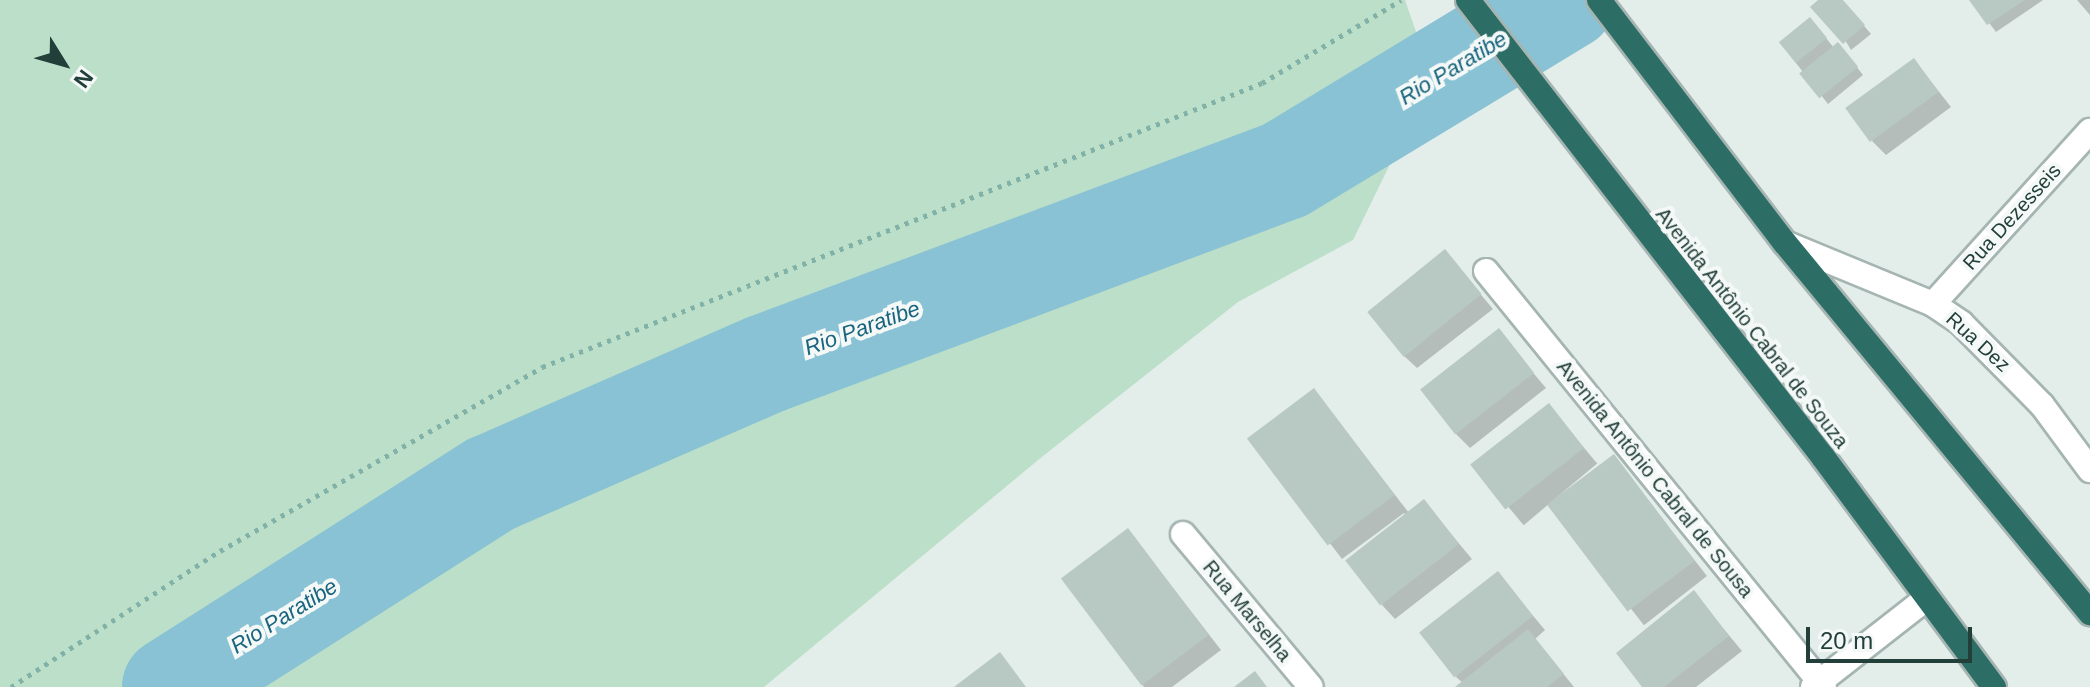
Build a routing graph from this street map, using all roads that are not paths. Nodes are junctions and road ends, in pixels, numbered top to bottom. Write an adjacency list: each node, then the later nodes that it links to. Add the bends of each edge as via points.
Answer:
1 (1599, 0): 4 (highway)
2 (1474, 7): 9 (highway, Avenida Antônio Cabral de Souza)
3 (2090, 131): 6 (street, Rua Dezesseis)
4 (1785, 243): 6 (street, Rua Dez); 10 (highway)
5 (1486, 271): 11 (street, Avenida Antônio Cabral de Sousa)
6 (1933, 304): 7 (street, Rua Dez, via 2001,360)
7 (2090, 470)
8 (1183, 534): 12 (street, Rua Marselha)
9 (1927, 598): 11 (street); 13 (highway, Avenida Antônio Cabral de Souza)
10 (2090, 613)
11 (1818, 685)
12 (1311, 687)
13 (1994, 687)

